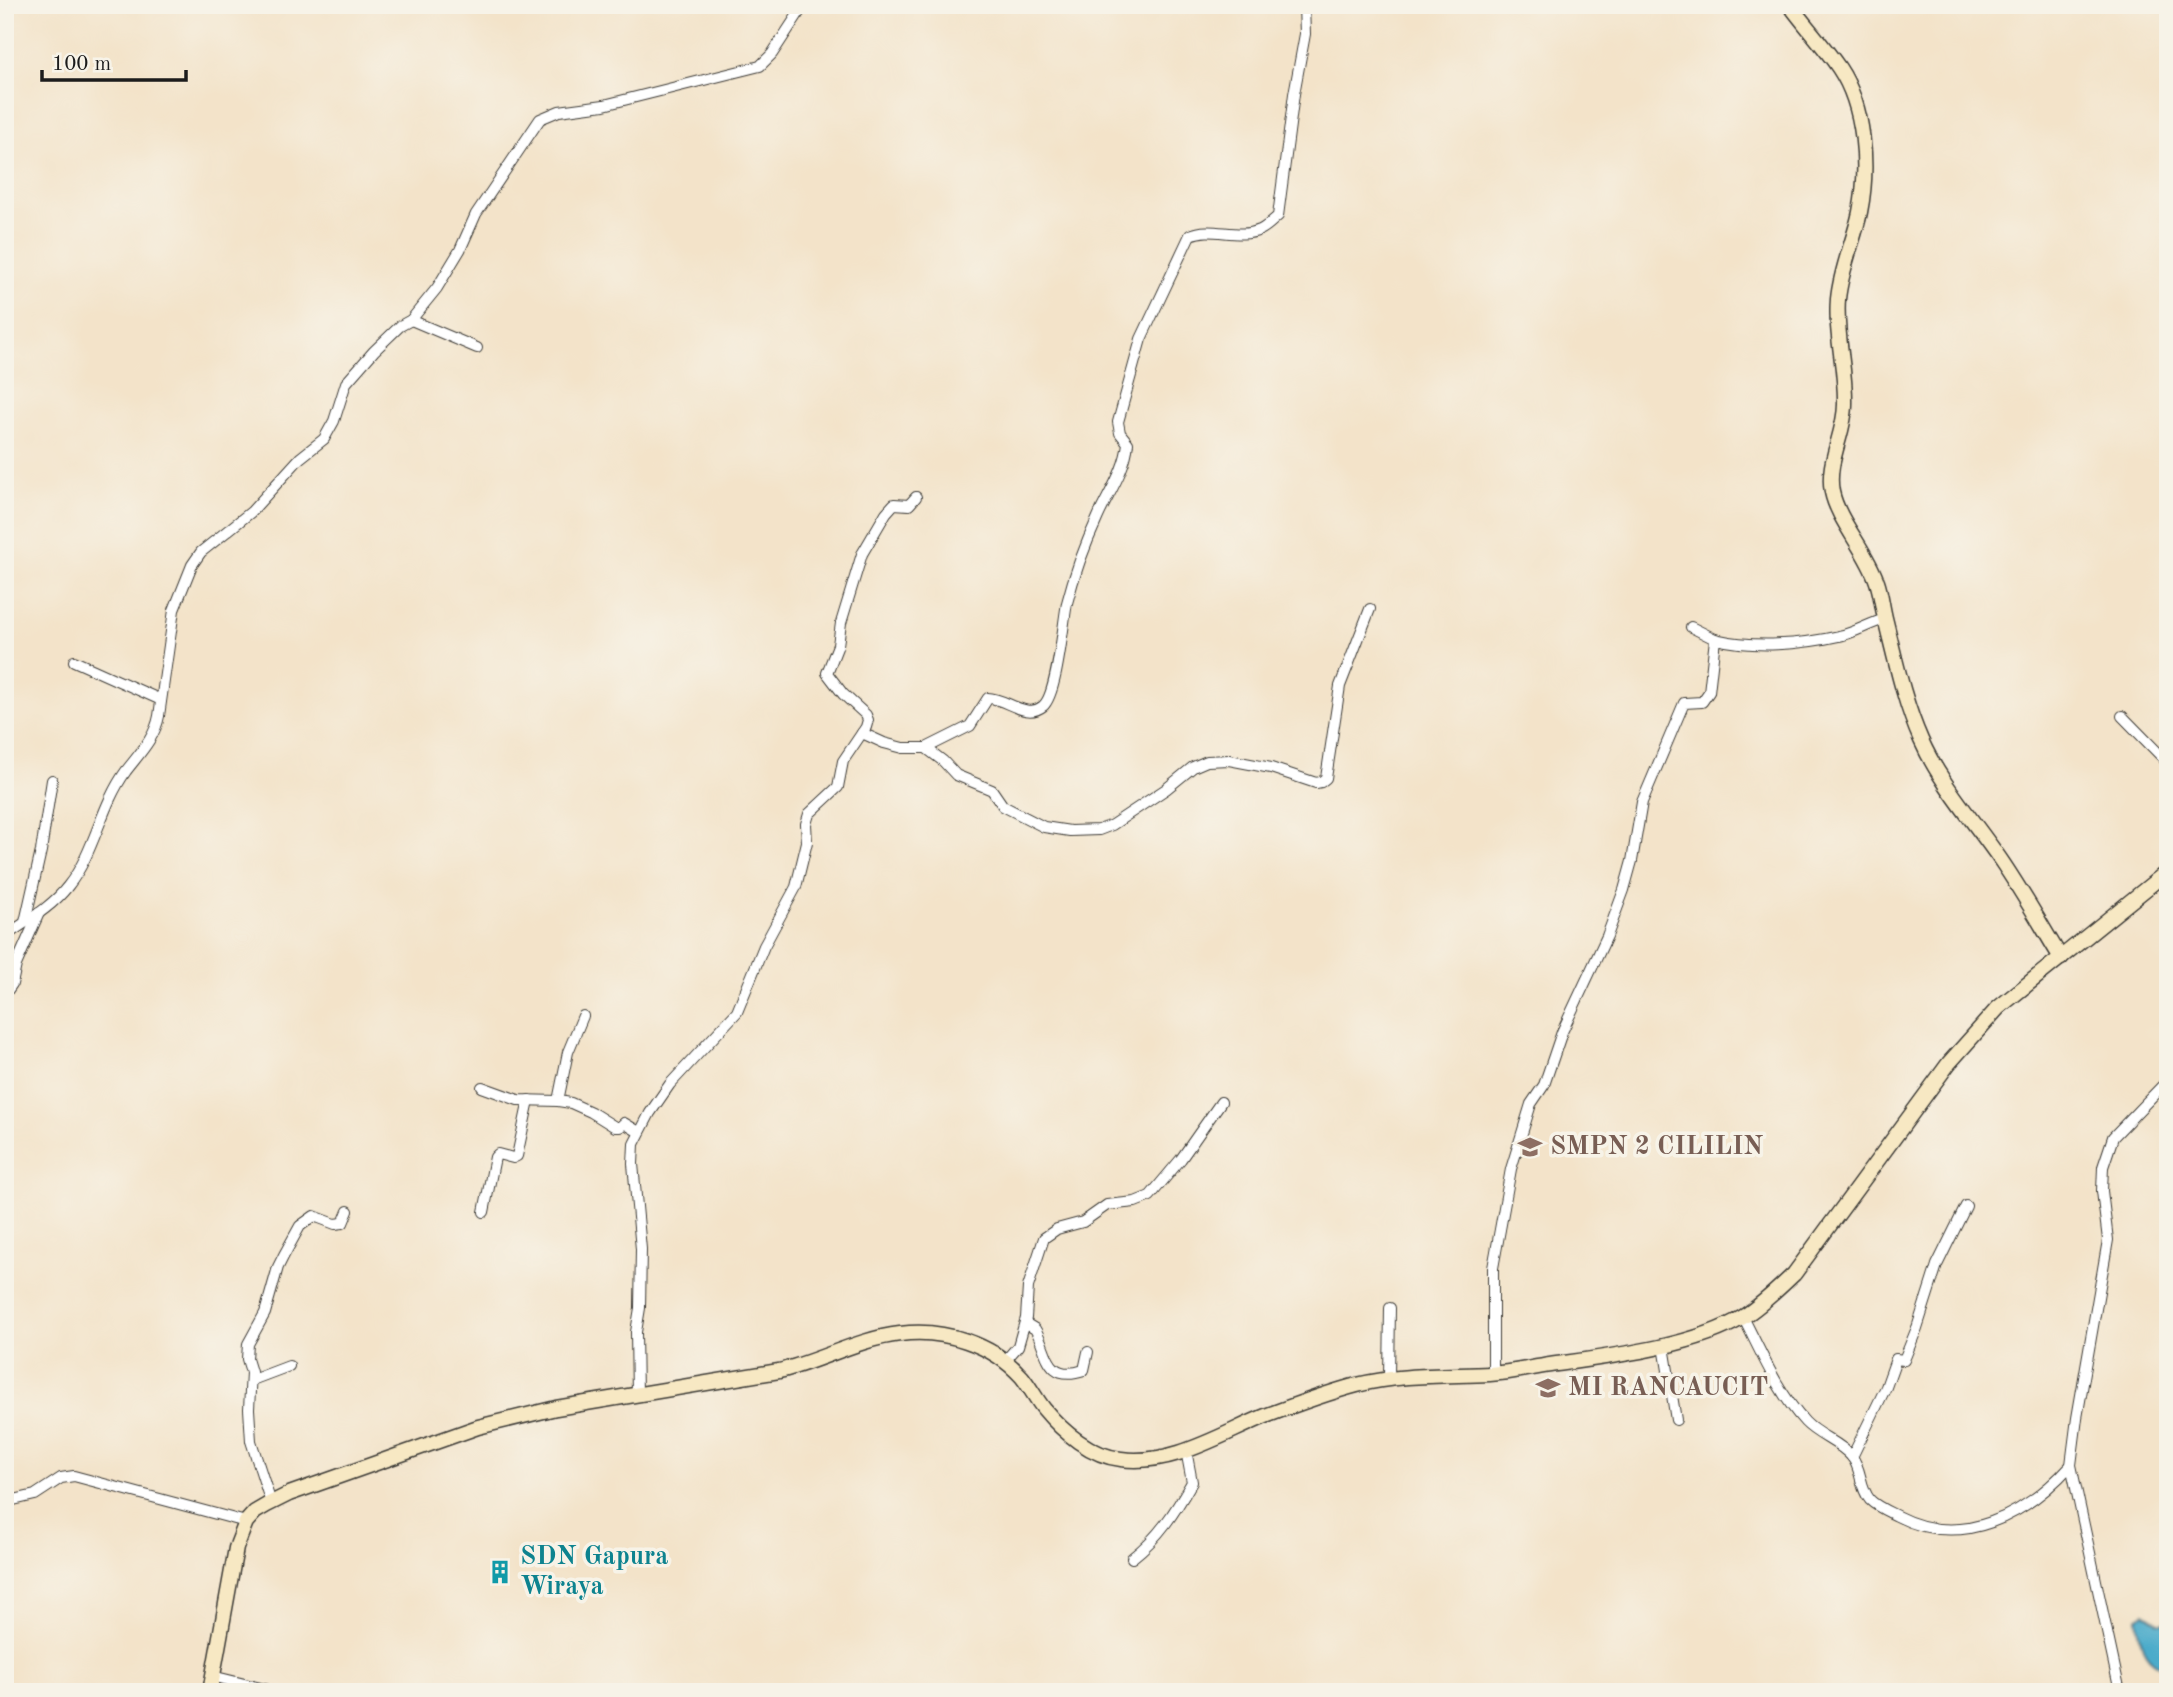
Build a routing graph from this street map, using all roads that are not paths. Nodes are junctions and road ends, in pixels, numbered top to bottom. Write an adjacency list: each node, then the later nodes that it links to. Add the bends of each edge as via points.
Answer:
1 (804, 5): 4 (street, via 760,66 540,119 477,215 451,267)
2 (1304, 5): 15 (street, via 1305,34 1278,216 1263,229 1247,234 1201,230 1190,235 1141,338 1118,422 1128,443 1127,454 1097,518 1068,600 1054,684 1046,704 1025,711 988,698 970,726)
3 (1790, 5): 8 (main road, via 1840,69 1861,132 1863,197 1838,301 1845,406 1831,465 1832,491 1872,566)
4 (411, 320): 5 (street); 12 (street, via 346,383 324,439 192,565 174,610)
5 (477, 348)
6 (916, 496): 14 (street, via 909,505 894,504 867,544 828,667 831,681 867,717)
7 (1370, 609): 15 (street, via 1340,686 1326,778 1321,782 1230,760 1207,761 1112,825 1070,831 1044,827 1003,806 992,790 956,775)
8 (1885, 619): 10 (street, via 1842,636 1789,645); 22 (main road, via 1928,756 2000,858)
9 (1691, 626): 10 (street)
10 (1715, 639): 41 (street, via 1708,695 1702,702 1684,704 1655,769 1642,802 1624,890 1518,1144 1493,1268)
11 (74, 661): 12 (street)
12 (161, 700): 19 (street, via 154,733 106,805 83,865 57,899)
13 (2122, 716): 16 (street)
14 (862, 733): 15 (street, via 904,748); 30 (street, via 843,761 838,787 809,814 796,887 764,946 737,1012 670,1084)
15 (926, 748)
16 (2168, 763)
17 (52, 780): 20 (street)
18 (2168, 871): 22 (main road)
19 (39, 913): 20 (street); 23 (street)
20 (25, 922): 21 (street)
21 (5, 936)
22 (2061, 958): 35 (main road, via 2015,994 1949,1063 1794,1274)
23 (5, 994)
24 (583, 1016): 28 (street, via 568,1052)
25 (2168, 1080): 48 (street, via 2113,1137 2103,1167 2108,1240)
26 (482, 1087): 27 (street)
27 (529, 1100): 28 (street); 33 (street, via 517,1156 495,1157)
28 (558, 1101): 30 (street, via 591,1112 615,1127 624,1123)
29 (1221, 1102): 36 (street, via 1150,1196 1107,1205 1083,1222 1044,1238 1028,1287)
30 (639, 1132): 44 (street, via 633,1153 641,1249)
31 (1966, 1206): 47 (street, via 1937,1265 1904,1360 1896,1359)
32 (348, 1211): 43 (street, via 343,1223 314,1216 300,1226 278,1267 265,1313 248,1344)
33 (484, 1212)
34 (1390, 1308): 42 (street)
35 (1743, 1317): 37 (main road); 47 (street, via 1793,1409 1819,1435)
36 (1025, 1323): 38 (street, via 1035,1329 1045,1357 1055,1368 1084,1370); 39 (street, via 1018,1346)
37 (1664, 1346): 41 (main road); 45 (street)
38 (1088, 1352)
39 (1005, 1361): 44 (main road, via 958,1338 901,1334 779,1371); 46 (main road, via 1045,1410 1088,1448 1104,1456 1154,1460)
40 (289, 1366): 43 (street)
41 (1493, 1374): 42 (main road)
42 (1389, 1377): 46 (main road, via 1269,1414)
43 (251, 1380): 50 (street, via 251,1441)
44 (637, 1395): 50 (main road, via 478,1427)
45 (1676, 1420)
46 (1186, 1450): 52 (street, via 1192,1482 1162,1529)
47 (1852, 1457): 48 (street, via 1861,1486 1872,1502 1907,1521 1955,1531 1977,1528 2019,1508)
48 (2071, 1465): 56 (street)
49 (5, 1502): 51 (street, via 35,1495 61,1478 74,1476)
50 (271, 1503): 51 (main road)
51 (246, 1522): 53 (main road, via 236,1548)
52 (1132, 1558)
53 (212, 1676): 54 (main road); 55 (street)
54 (210, 1692)
55 (277, 1692)
56 (2120, 1692)

